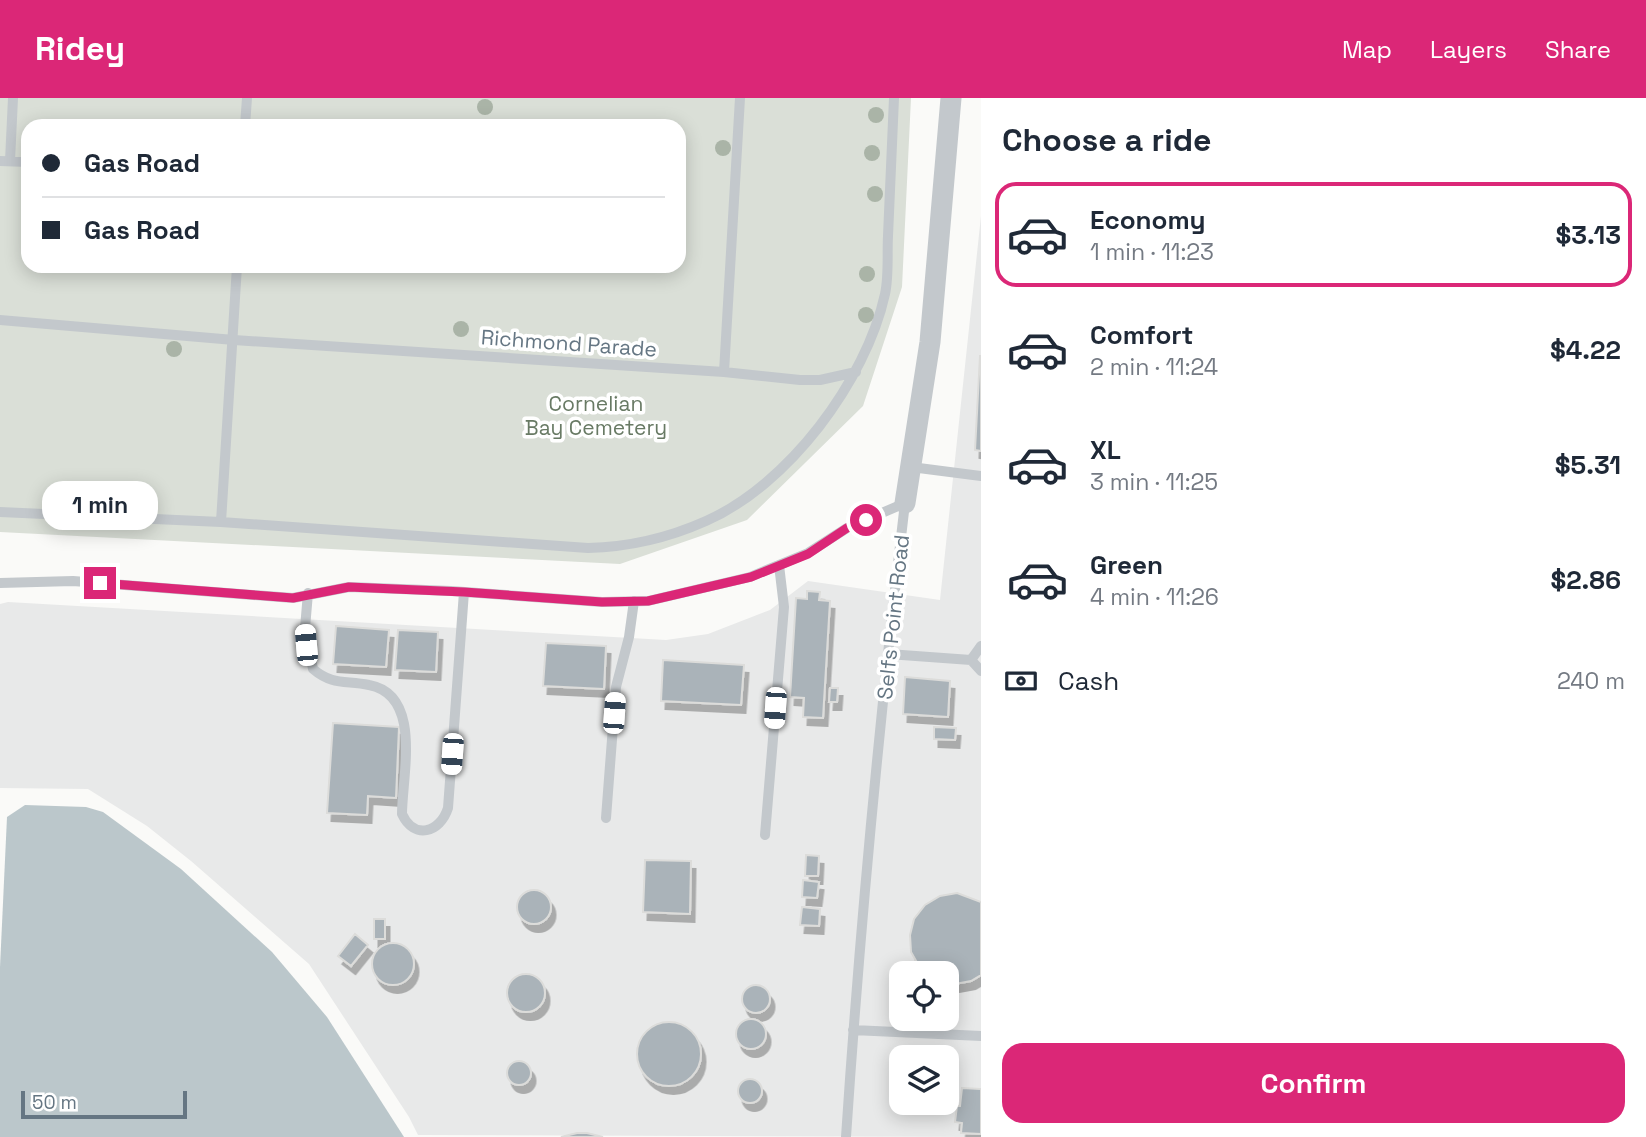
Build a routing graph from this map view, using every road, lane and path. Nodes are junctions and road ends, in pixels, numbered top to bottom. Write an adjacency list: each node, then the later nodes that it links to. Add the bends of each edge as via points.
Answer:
1 (13, 98): 7 (lane)
2 (247, 98): 6 (lane)
3 (740, 98): 11 (lane)
4 (894, 98): 12 (lane, via 886,293)
5 (950, 98): 13 (street, Selfs Point Road, via 930,342)
6 (246, 119)
7 (5, 161)
8 (237, 273): 10 (lane)
9 (0, 320): 10 (lane, Richmond Parade)
10 (233, 340): 11 (lane, Richmond Parade); 17 (lane)
11 (724, 372): 12 (lane, Richmond Parade, via 800,380)
12 (856, 372): 17 (lane, via 810,439 741,501 708,520 634,545 588,548)
13 (911, 467): 14 (lane); 15 (street, Selfs Point Road)
14 (981, 475)
15 (905, 503): 18 (lane); 24 (lane, Selfs Point Road)
16 (0, 512): 17 (lane)
17 (221, 522)
18 (779, 565): 22 (lane, via 751,577); 28 (lane, via 783,607)
19 (0, 583): 21 (lane, via 73,581 293,598)
20 (464, 592): 21 (lane, via 349,587); 21 (lane, via 449,808 438,827 423,830 405,822 402,814 406,729 396,701 371,685 334,682 313,669 305,628); 22 (lane)
21 (308, 593)
22 (634, 601): 27 (lane, via 616,687)
23 (981, 646): 25 (lane)
24 (888, 654): 25 (lane); 29 (lane, Selfs Point Road)
25 (971, 660): 26 (lane)
26 (981, 671)
27 (606, 818)
28 (765, 835)
29 (853, 1030): 30 (lane); 31 (lane, Selfs Point Road)
30 (981, 1036)
31 (846, 1137)

